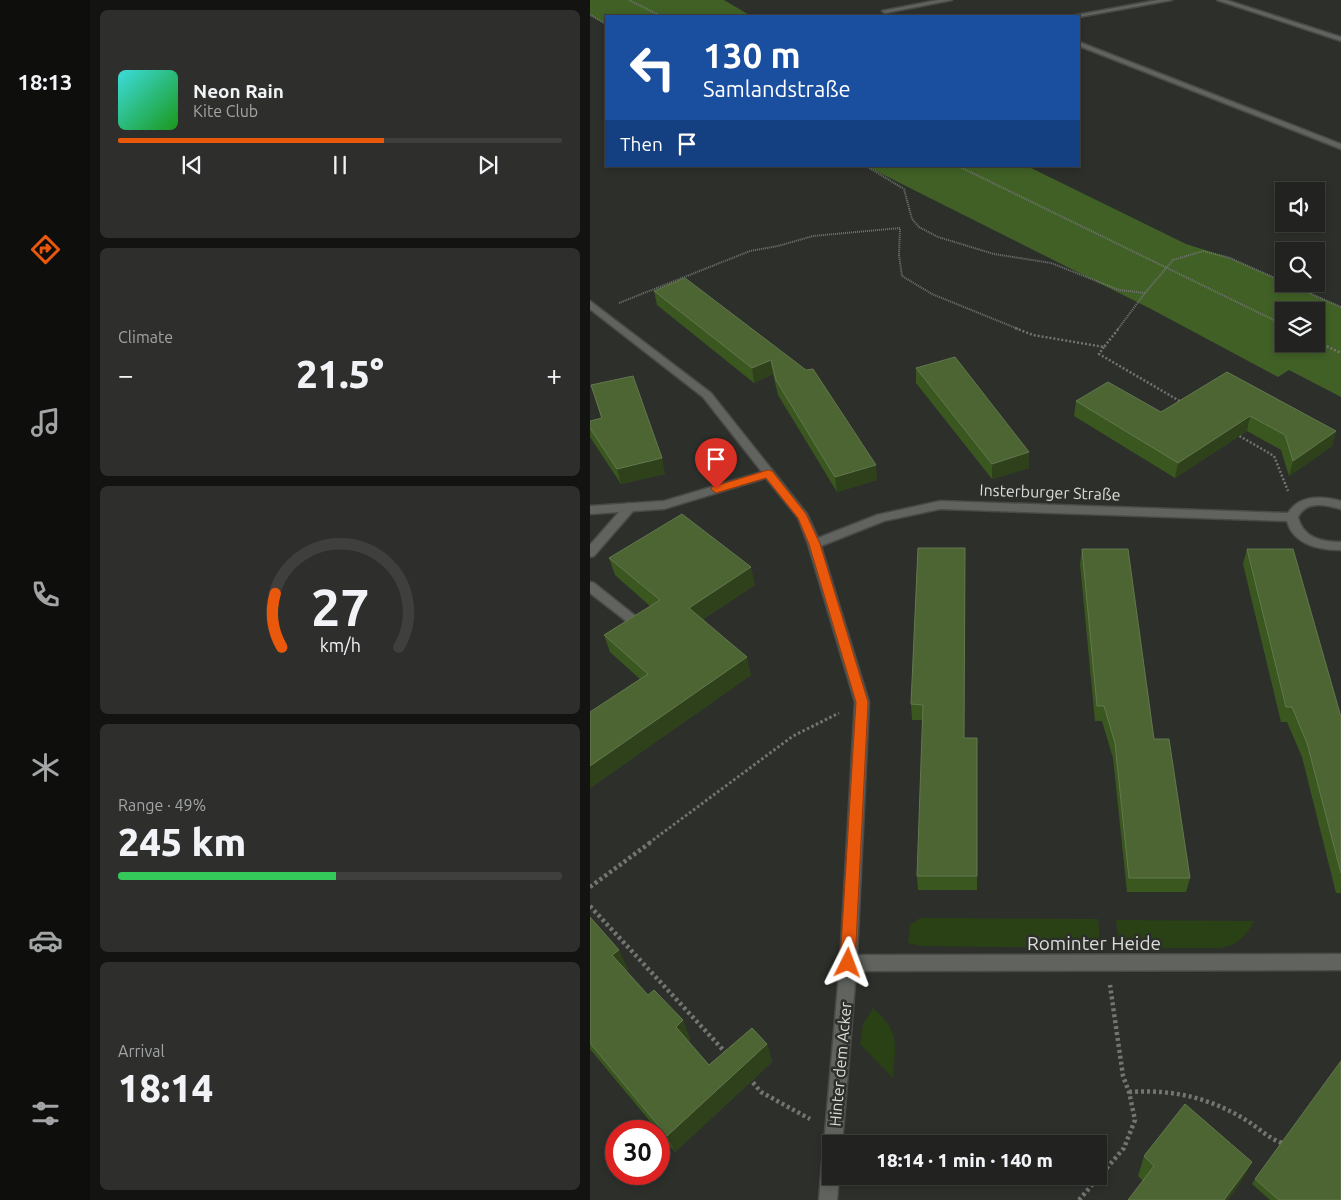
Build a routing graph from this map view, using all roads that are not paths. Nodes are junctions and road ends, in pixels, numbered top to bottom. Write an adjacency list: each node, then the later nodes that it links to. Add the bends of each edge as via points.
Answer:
1 (949, 0): 4 (street)
2 (1169, 0): 5 (street)
3 (1220, 0): 6 (street)
4 (885, 10)
5 (1080, 15)
6 (1341, 39)
7 (1080, 44): 8 (street)
8 (1341, 147)
9 (595, 308): 10 (street, Hinter dem Acker, via 707,395)
10 (768, 474): 12 (street, via 664,505); 15 (street, Hinter dem Acker, via 803,517)
11 (1341, 505): 14 (street, Insterburger Straße, via 1314,501)
12 (630, 507): 13 (street); 17 (street)
13 (590, 510)
14 (1295, 512): 15 (street, Insterburger Straße, via 940,505 881,518); 16 (street, via 1293,524 1307,539 1318,544)
15 (814, 544): 21 (street, Hinter dem Acker, via 862,702)
16 (1341, 546)
17 (590, 553)
18 (590, 586): 19 (street)
19 (634, 621)
20 (1341, 962): 21 (street, Rominter Heide)
21 (848, 963): 22 (street, Hinter dem Acker)
22 (834, 1135)
23 (829, 1185): 24 (street)
24 (828, 1200)

